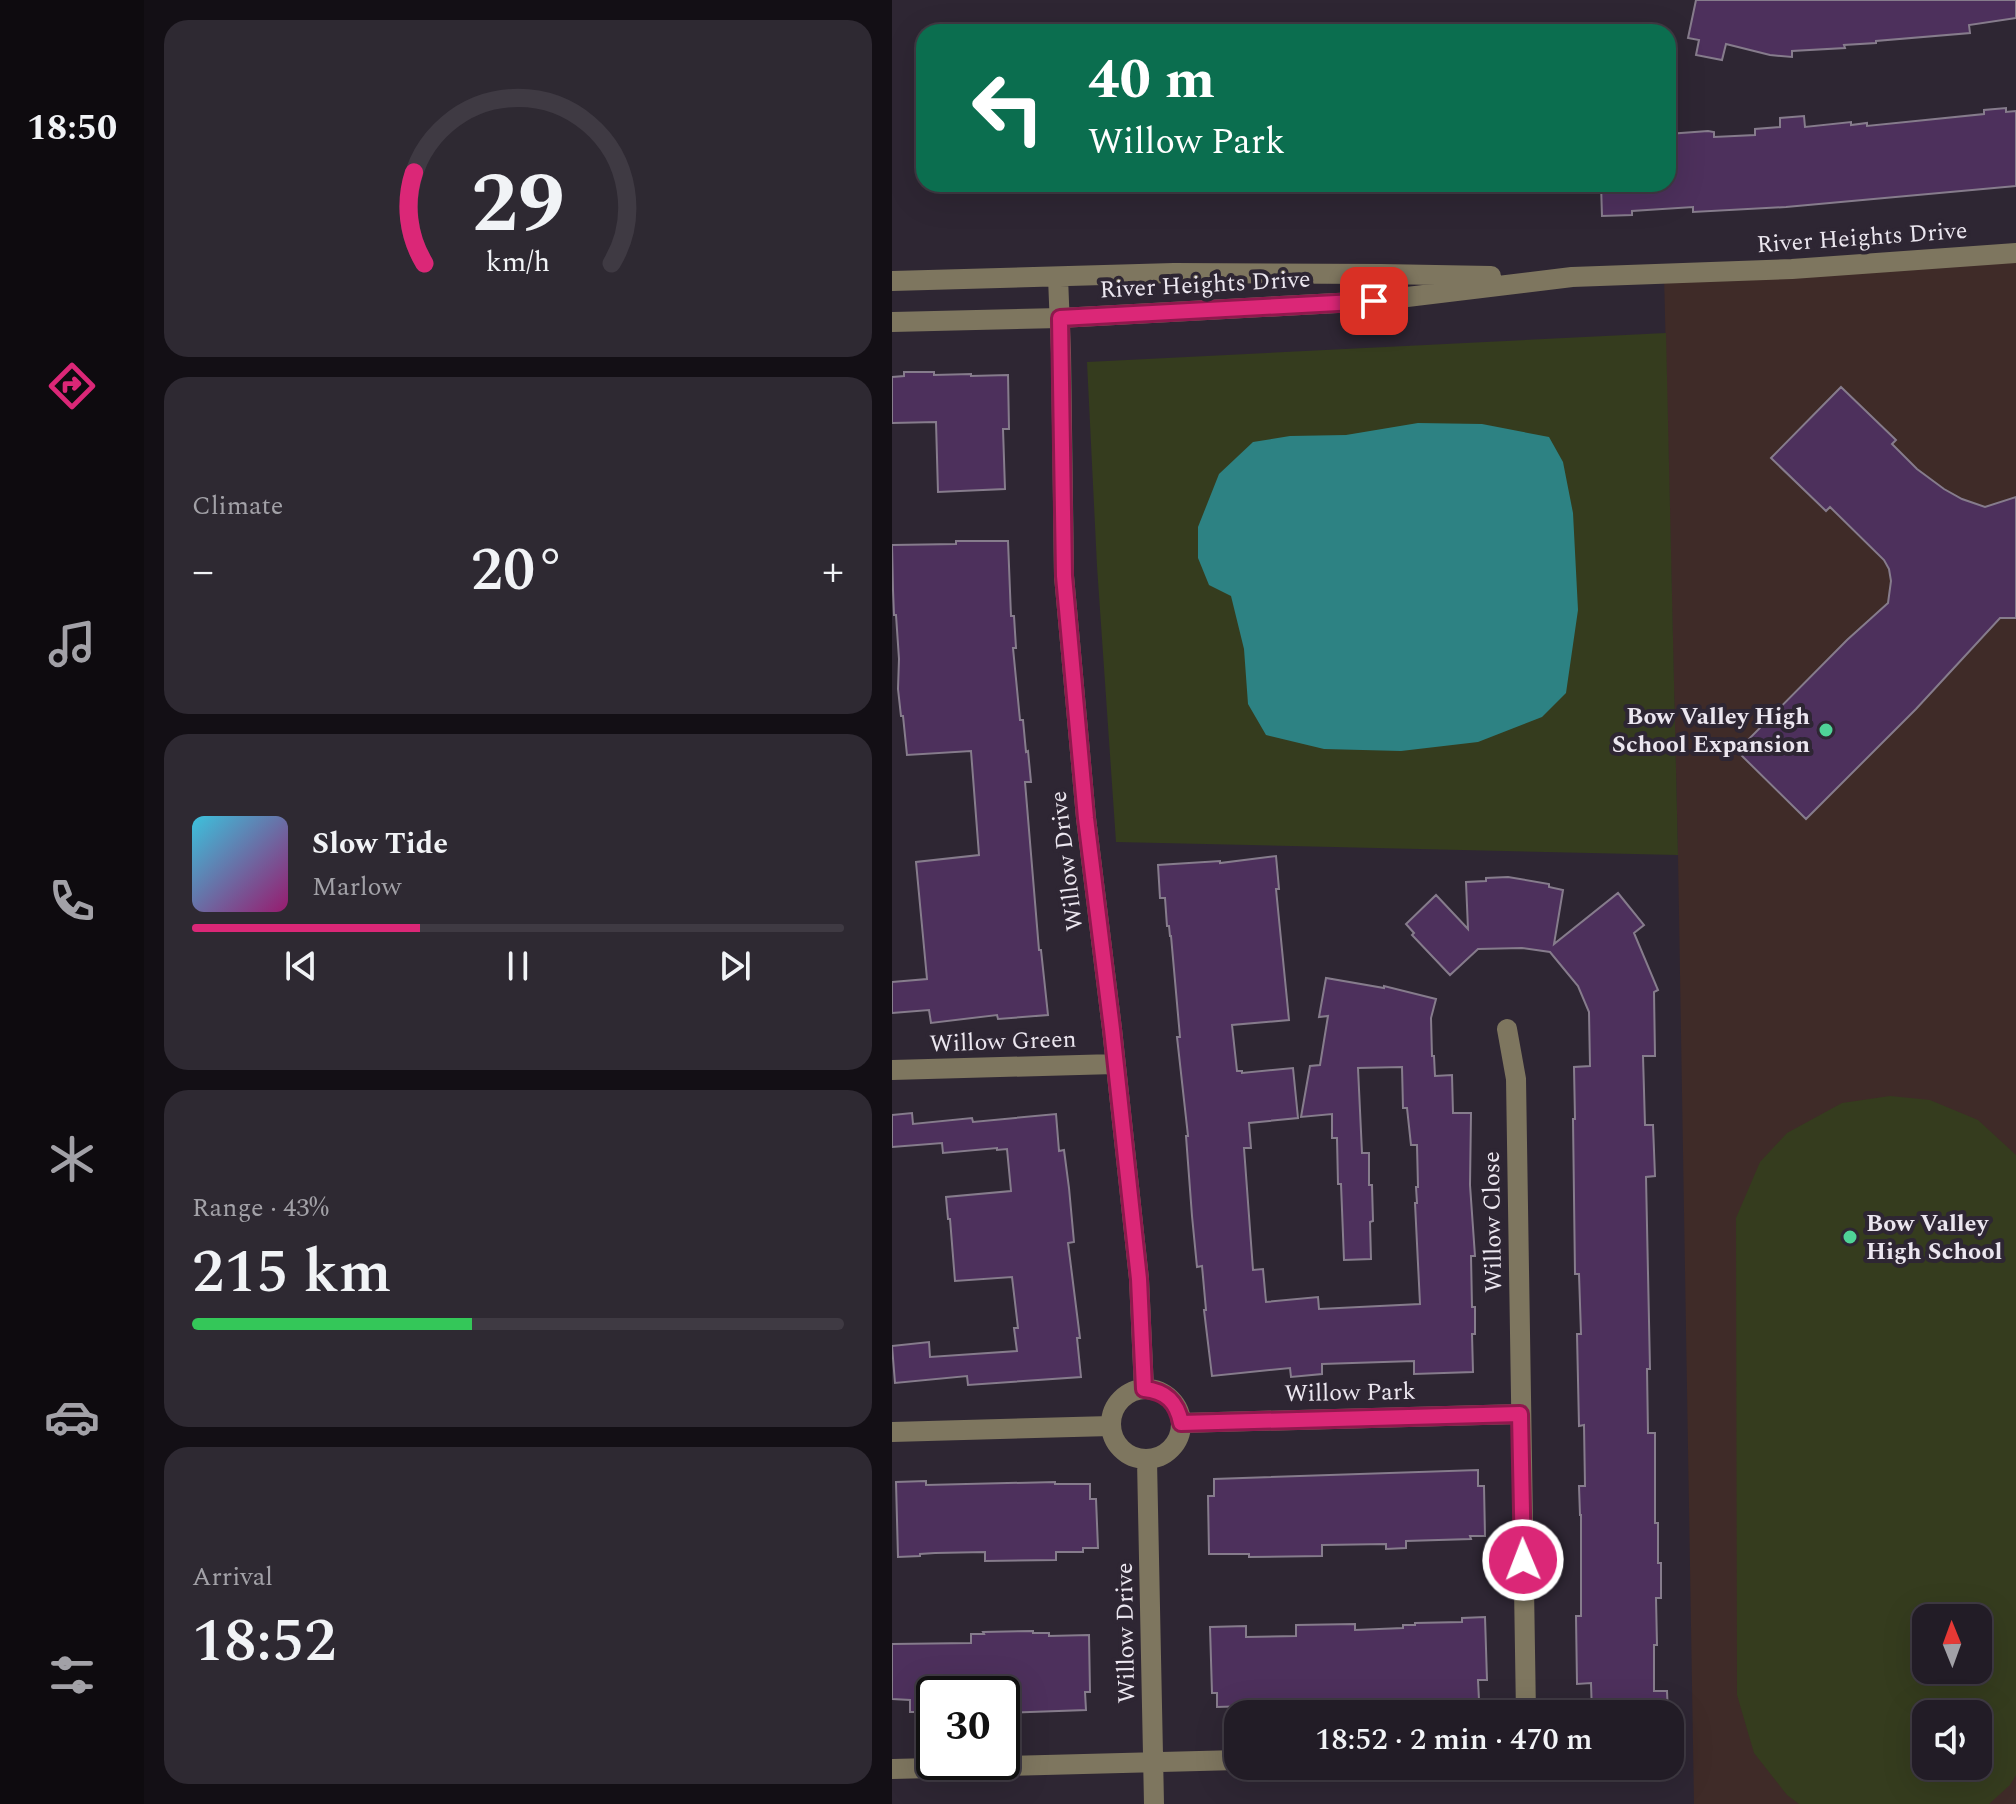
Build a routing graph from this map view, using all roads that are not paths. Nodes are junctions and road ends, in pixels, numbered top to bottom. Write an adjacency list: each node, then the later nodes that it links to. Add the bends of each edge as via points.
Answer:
1 (2016, 253): 3 (street, River Heights Drive)
2 (1058, 277): 3 (street, River Heights Drive, via 1238,273); 4 (street, River Heights Drive); 5 (street, Willow Drive)
3 (1567, 278): 5 (street, River Heights Drive, via 1374,301)
4 (892, 281)
5 (1060, 318): 6 (street, River Heights Drive); 8 (street, Willow Drive, via 1064,576)
6 (892, 322)
7 (1507, 1029): 11 (street, Willow Close, via 1516,1079)
8 (1115, 1064): 9 (street, Willow Green); 10 (street, Willow Drive, via 1139,1279)
9 (892, 1070)
10 (1144, 1389): 12 (street, via 1173,1402); 13 (street, via 1123,1398)
11 (1520, 1414): 12 (street, Willow Park); 16 (street, Willow Close)
12 (1181, 1423): 15 (street, via 1175,1445)
13 (1111, 1426): 14 (street); 15 (street, via 1122,1451)
14 (892, 1432)
15 (1147, 1460): 18 (street, Willow Drive)
16 (1526, 1700)
17 (1224, 1760): 18 (street)
18 (1154, 1762): 19 (street); 20 (street, Willow Drive)
19 (892, 1769)
20 (1154, 1804)

